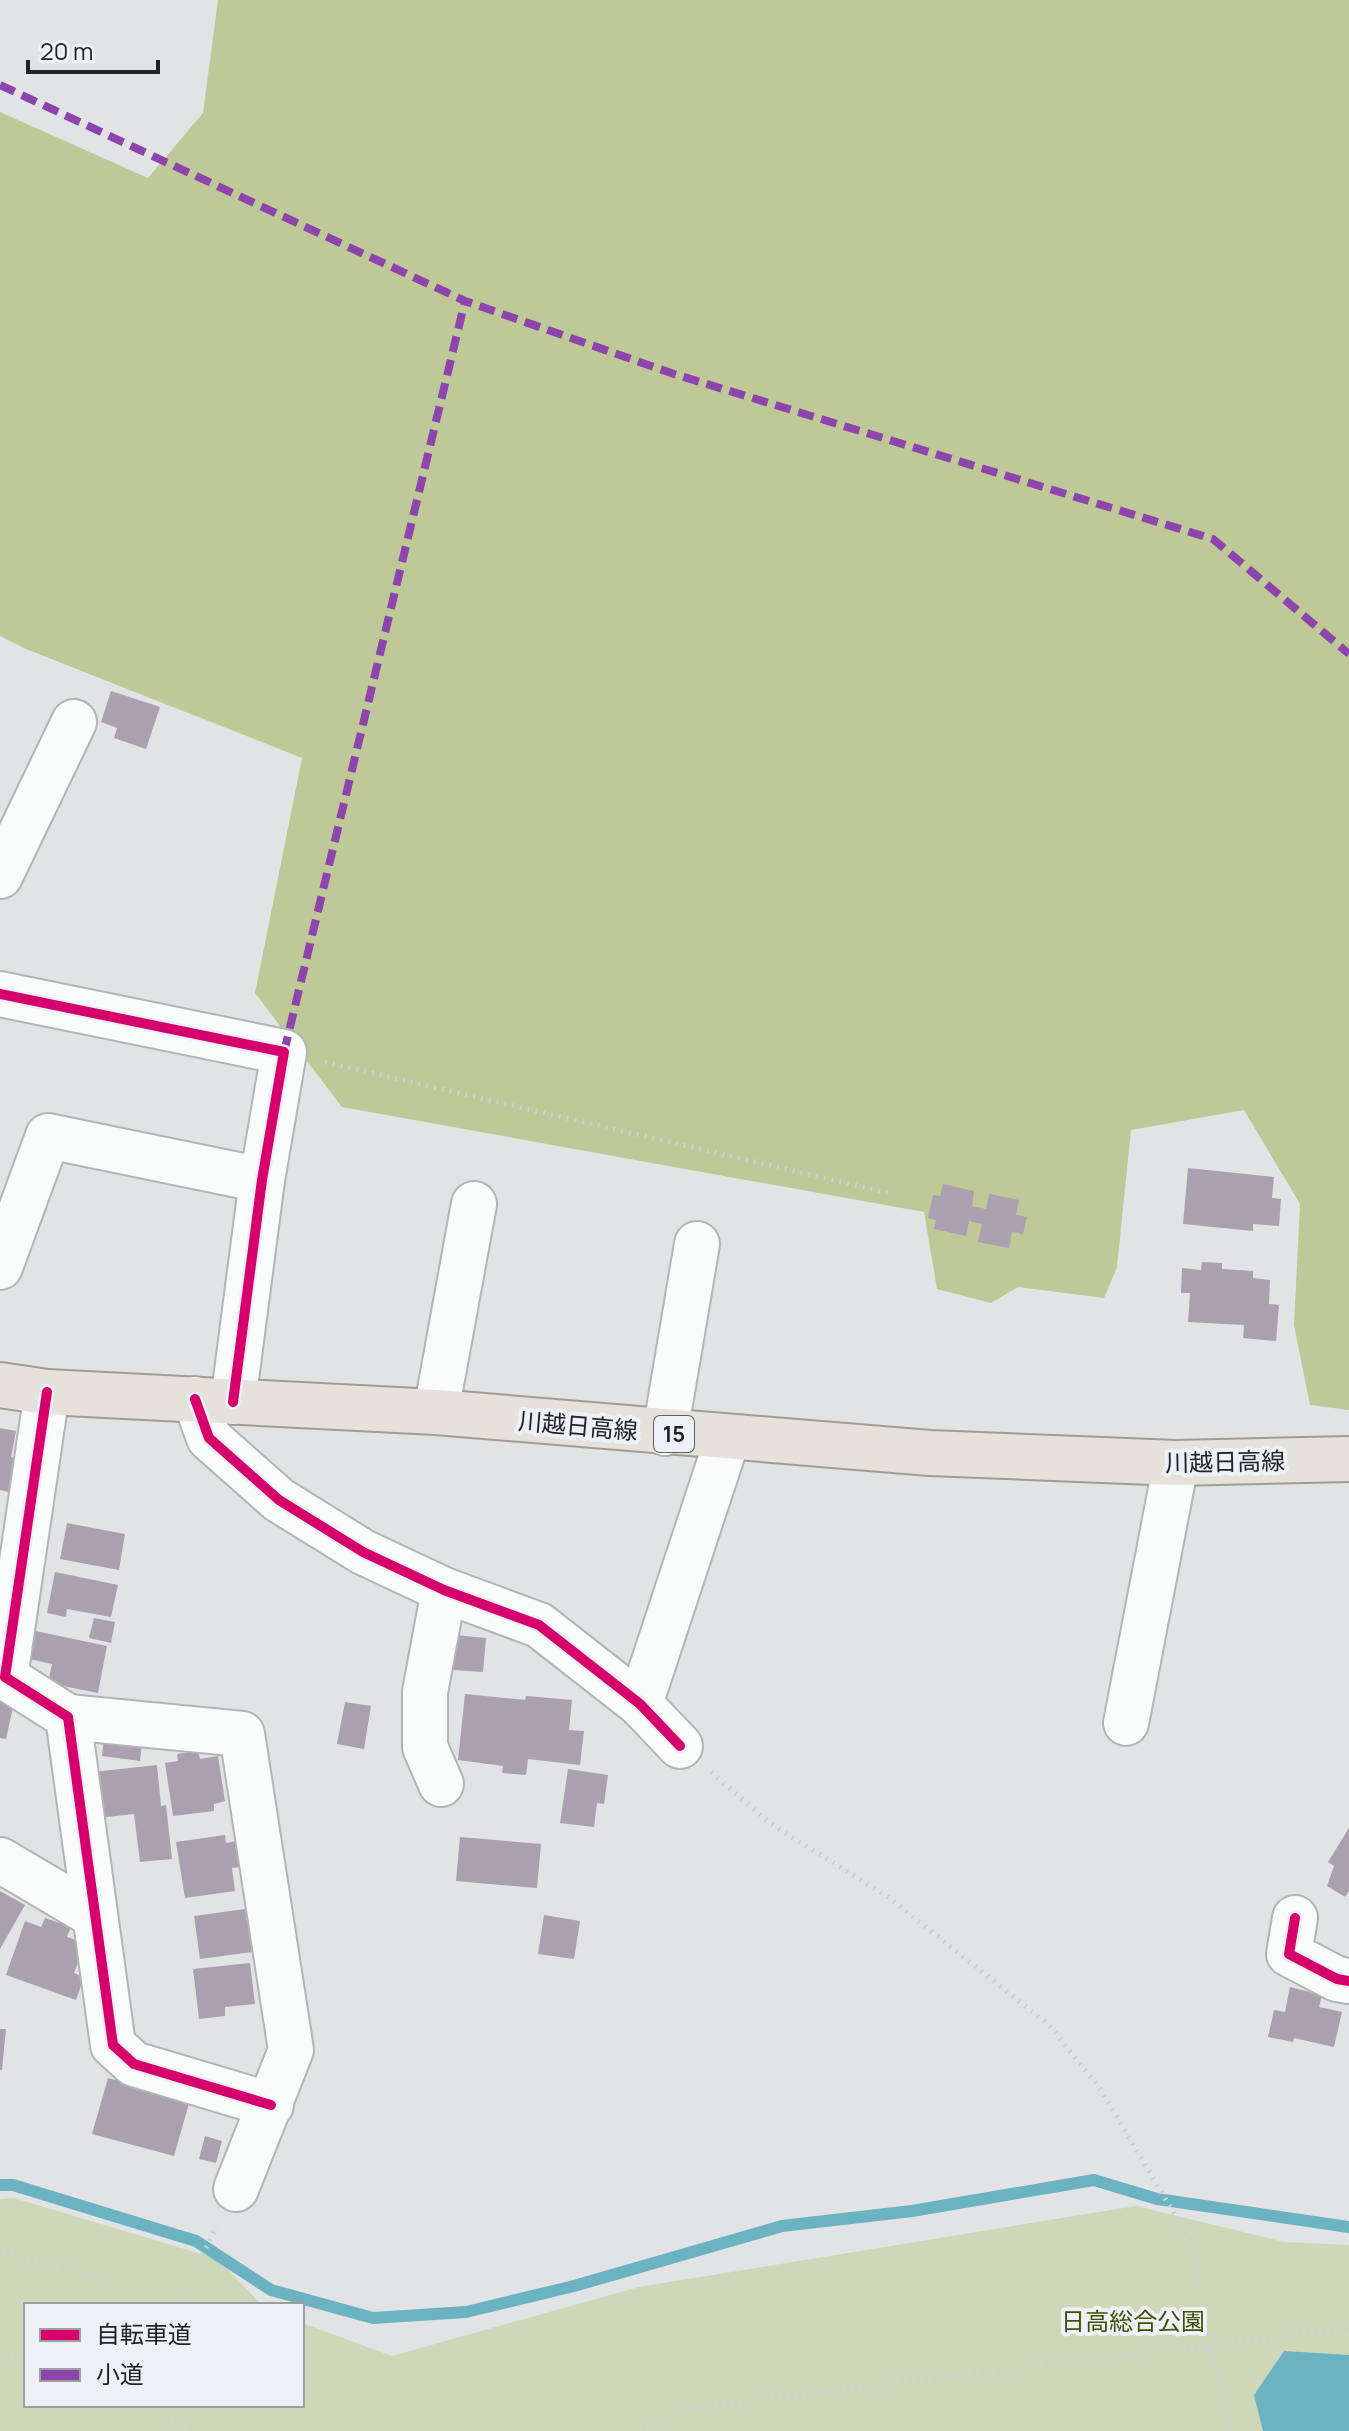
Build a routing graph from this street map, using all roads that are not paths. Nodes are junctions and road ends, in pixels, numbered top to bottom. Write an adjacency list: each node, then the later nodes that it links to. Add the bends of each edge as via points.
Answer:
1 (74, 722): 2 (street)
2 (0, 876)
3 (0, 994): 4 (street, via 284,1052)
4 (262, 1180): 7 (street, via 48,1136); 10 (street)
5 (474, 1204): 11 (street)
6 (697, 1244): 12 (street)
7 (0, 1267)
8 (0, 1385): 9 (main road, 川越日高線 / 15)
9 (47, 1392): 10 (main road, 川越日高線 / 15); 17 (street)
10 (214, 1400): 11 (main road, 川越日高線 / 15); 16 (street, via 209,1438 279,1500 363,1552)
11 (436, 1412): 12 (main road, 川越日高線 / 15)
12 (665, 1433): 13 (main road, 川越日高線 / 15)
13 (728, 1437): 15 (main road, 川越日高線 / 15, via 930,1453); 18 (street)
14 (1349, 1459): 15 (main road, 川越日高線 / 15)
15 (1176, 1463): 20 (street)
16 (444, 1590): 18 (street, via 539,1625); 22 (street, via 425,1692 425,1747)
17 (2, 1675): 19 (street)
18 (640, 1704): 21 (street)
19 (68, 1717): 24 (street); 27 (street, via 242,1734 291,2050)
20 (1126, 1723)
21 (680, 1746)
22 (441, 1784)
23 (0, 1860): 24 (street)
24 (95, 1916): 27 (street, via 113,2045 134,2064)
25 (1295, 1918): 26 (street, via 1289,1954)
26 (1349, 1981)
27 (271, 2105): 28 (street)
28 (236, 2189)

